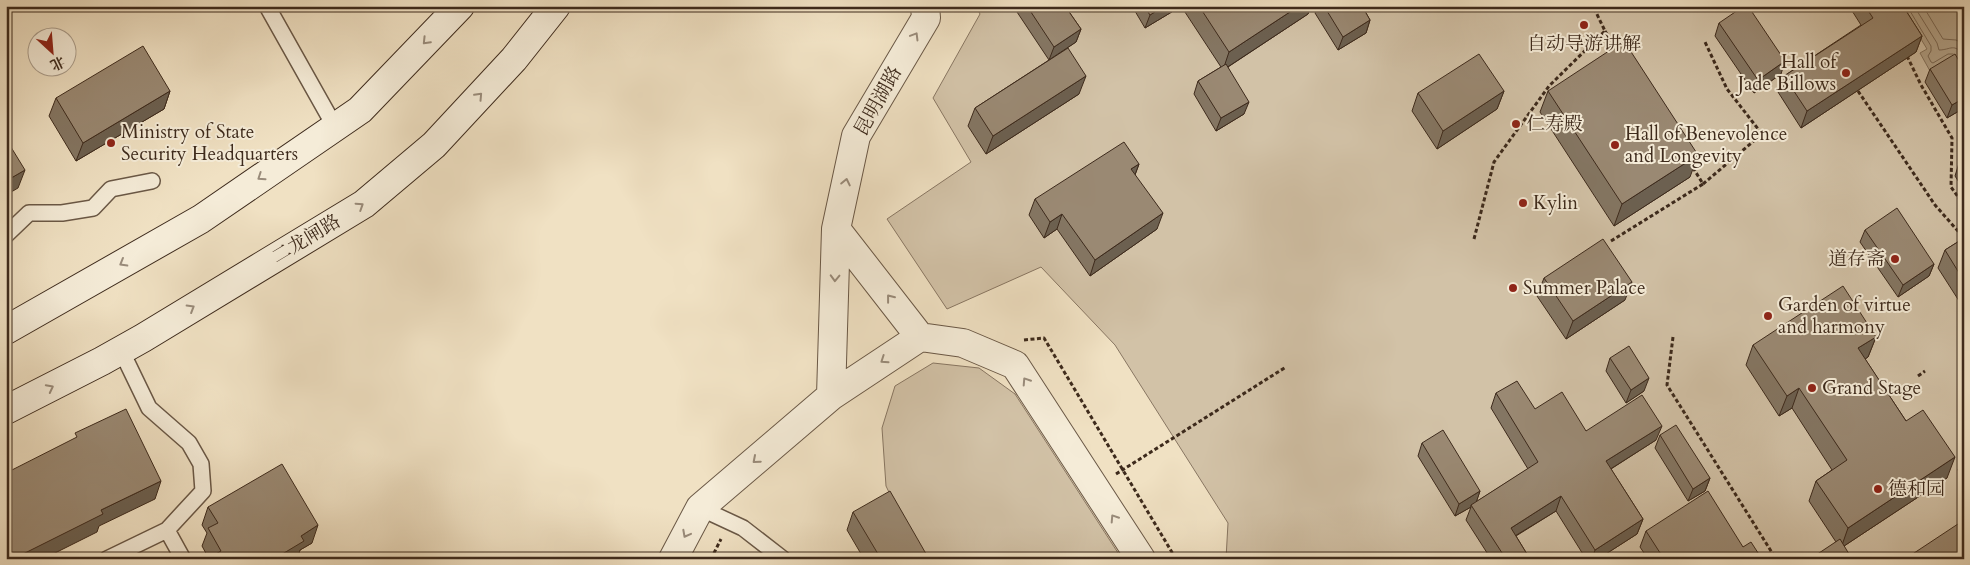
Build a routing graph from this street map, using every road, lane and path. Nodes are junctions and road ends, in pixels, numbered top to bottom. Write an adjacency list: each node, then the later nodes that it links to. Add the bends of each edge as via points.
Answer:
1 (267, 6): 11 (lane)
2 (460, 6): 11 (main road, one-way to 11, via 360,110)
3 (556, 6): 24 (main road, 二龙闸路, one-way to 3, via 364,204 434,145 514,58)
4 (926, 6): 16 (main road, 昆明湖路, one-way to 4, via 856,136 926,18)
5 (1593, 6): 6 (path)
6 (1605, 31): 9 (path); 18 (path, via 1549,86 1494,162)
7 (1705, 42): 14 (path, via 1727,89 1762,134)
8 (1904, 49): 15 (path, via 1952,138 1951,188)
9 (1620, 56)
10 (1858, 91): 19 (path, via 1935,205)
11 (334, 127): 21 (main road, one-way to 21, via 201,219)
12 (1688, 160): 14 (path)
13 (152, 181): 17 (lane, via 111,188 93,208 62,213 29,213)
14 (1703, 184): 20 (path)
15 (1964, 204)
16 (836, 229): 22 (main road, one-way to 16); 28 (main road, 昆明湖路, one-way to 28)
17 (6, 235)
18 (1474, 238)
19 (1964, 238)
20 (1612, 241)
21 (6, 330)
22 (920, 337): 28 (main road, one-way to 28); 30 (main road, one-way to 22, via 1015,365 963,344)
23 (1673, 337): 38 (path, via 1668,385)
24 (121, 350): 29 (main road, 二龙闸路, one-way to 24); 32 (lane, via 149,408 189,443 201,464 203,491)
25 (1286, 367): 30 (path)
26 (1925, 370): 27 (path)
27 (1918, 376)
28 (831, 396): 31 (main road, one-way to 31)
29 (6, 410)
30 (1095, 488): 37 (main road, one-way to 30)
31 (700, 508): 35 (main road, one-way to 35); 36 (lane, via 743,528)
32 (167, 530): 33 (lane); 34 (lane)
33 (107, 559)
34 (183, 559)
35 (673, 559)
36 (783, 559)
37 (1141, 559)
38 (1776, 559)

